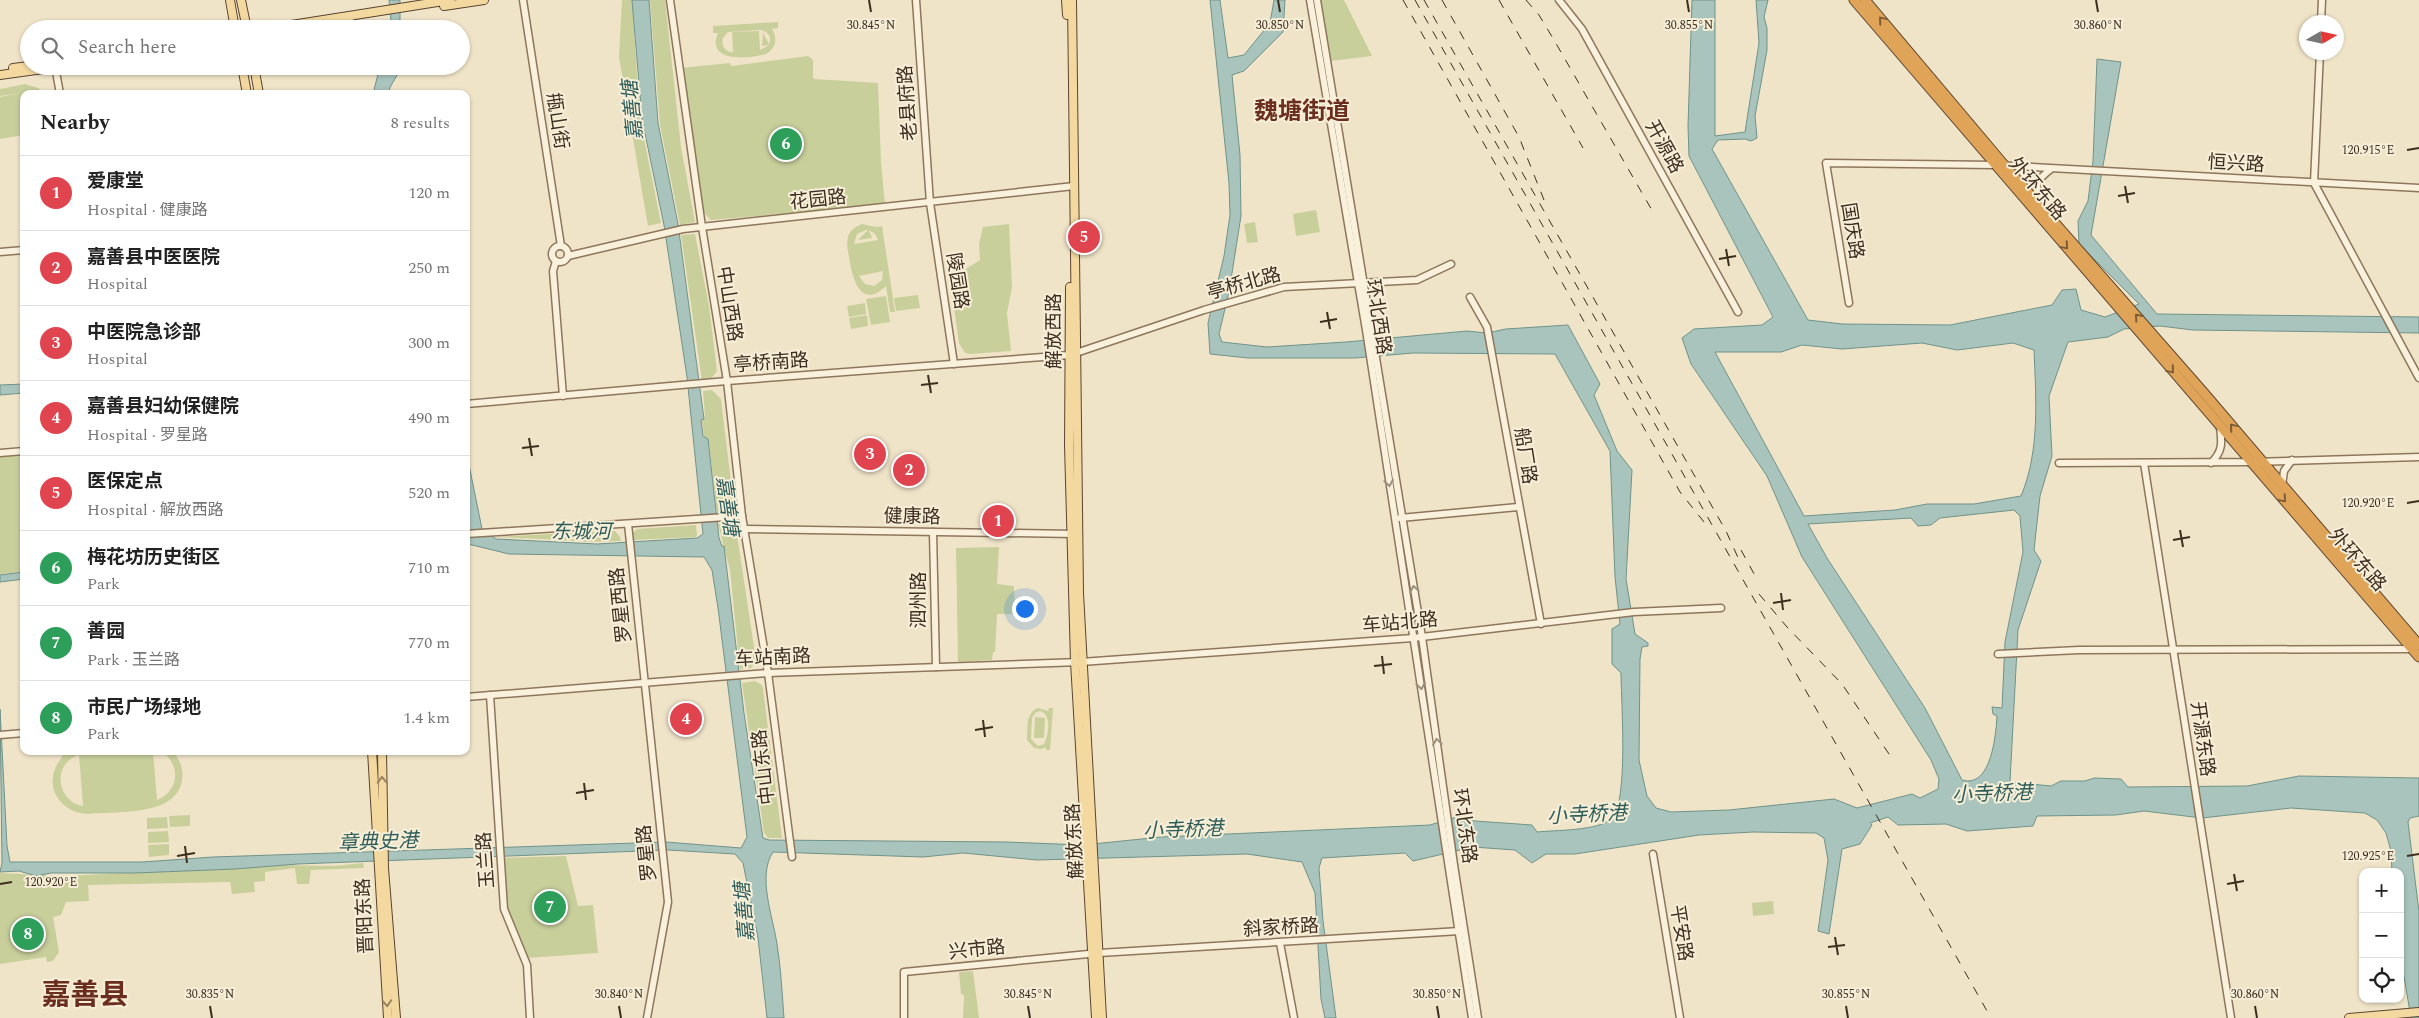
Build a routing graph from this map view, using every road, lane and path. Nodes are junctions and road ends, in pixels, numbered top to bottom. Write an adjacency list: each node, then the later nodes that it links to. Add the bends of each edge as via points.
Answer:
1 (230, 0): 19 (main road)
2 (241, 0): 20 (main road)
3 (450, 0): 16 (main road)
4 (484, 0): 16 (main road)
5 (523, 0): 45 (street, 甁山街)
6 (670, 0): 44 (street, 中山西路)
7 (916, 0): 43 (street, 老县府路)
8 (1066, 0): 39 (main road, 解放西路)
9 (1072, 0): 39 (main road, 解放西路)
10 (1310, 0): 51 (street, 环北西路)
11 (1317, 0): 51 (street, 环北西路)
12 (1560, 0): 54 (street, 开源路, via 1582,29)
13 (1854, 0): 35 (highway, 外环东路)
14 (1865, 0): 36 (highway, 外环东路, one-way to 14)
15 (2322, 0): 18 (street)
16 (413, 7): 17 (main road)
17 (374, 13): 21 (main road); 22 (main road)
18 (2321, 15)
19 (233, 20)
20 (245, 20)
21 (327, 20)
22 (347, 20)
23 (2320, 60): 38 (street)
24 (20, 67): 25 (main road)
25 (0, 70)
26 (20, 72): 27 (main road)
27 (0, 75)
28 (57, 75): 31 (street)
29 (244, 75): 32 (main road)
30 (256, 75): 33 (main road)
31 (59, 90)
32 (246, 90)
33 (258, 90)
34 (1826, 163): 35 (street, 恒兴路); 53 (street, 国庆路)
35 (1995, 165): 36 (street, 恒兴路); 41 (highway, 外环东路)
36 (2005, 166): 37 (street, 恒兴路); 41 (highway, 外环东路)
37 (2051, 169): 38 (street, 恒兴路); 42 (street, via 2040,176 2036,186)
38 (2314, 183): 40 (street, 恒兴路); 58 (street)
39 (1072, 186): 43 (street, 花园路); 55 (main road, 解放西路); 56 (main road, 解放西路)
40 (2419, 188)
41 (2025, 193): 42 (highway, 外环东路); 62 (highway, 外环东路, one-way to 62)
42 (2037, 200): 67 (highway, 外环东路, one-way to 42)
43 (930, 203): 44 (street, 花园路); 57 (street, 陵园路)
44 (702, 227): 48 (street, 花园路); 59 (street, 中山西路)
45 (561, 246): 48 (street); 49 (street, via 553,252)
46 (20, 250): 47 (street)
47 (0, 252)
48 (568, 256): 49 (street, via 563,262)
49 (556, 261): 60 (street, via 553,271)
50 (1451, 264): 51 (street, 亭桥北路, via 1418,280)
51 (1361, 284): 55 (street, 亭桥北路, via 1284,287); 75 (street, 环北西路)
52 (1470, 297): 73 (street, 船厂路, via 1487,327)
53 (1849, 303)
54 (1738, 312)
55 (1078, 352): 56 (street, 亭桥南路); 80 (main road, 解放西路, via 1075,371)
56 (1070, 355): 57 (street, 亭桥南路); 80 (main road, 解放西路)
57 (954, 364): 59 (street, 亭桥南路)
58 (2419, 378)
59 (726, 381): 60 (street, 亭桥南路); 74 (street, 中山西路)
60 (563, 396): 61 (street, 亭桥南路)
61 (470, 404)
62 (2220, 427): 68 (street, via 2223,446); 69 (highway, 外环东路)
63 (20, 451): 64 (street)
64 (0, 453)
65 (2419, 457): 66 (street)
66 (2292, 460): 67 (street); 72 (street, via 2284,471)
67 (2262, 461): 69 (street); 72 (highway, 外环东路)
68 (2211, 462): 69 (street); 71 (street)
69 (2251, 462): 85 (highway, 外环东路, one-way to 85)
70 (2059, 463): 71 (street)
71 (2144, 463): 86 (street, 开源东路)
72 (2282, 486): 85 (highway, 外环东路)
73 (1518, 507): 75 (street); 82 (street, 船厂路)
74 (742, 516): 76 (street); 77 (street, 中山西路)
75 (1398, 518): 83 (street, 环北西路, one-way to 75); 84 (street, 环北西路)
76 (628, 524): 79 (street); 92 (street, 罗星西路)
77 (744, 530): 78 (street, 健康路); 91 (street, 中山西路)
78 (933, 532): 80 (street, 健康路); 90 (street, 泗州路)
79 (470, 534)
80 (1075, 534): 89 (main road, 解放西路)
81 (1721, 608): 82 (street, 车站北路, via 1634,612)
82 (1541, 624): 83 (street, 车站北路)
83 (1422, 637): 84 (street, 车站北路); 99 (street, 环北东路, one-way to 83)
84 (1413, 638): 89 (street, 车站北路); 99 (street, 环北东路, one-way to 99)
85 (2417, 648): 86 (street); 88 (highway, 外环东路)
86 (2175, 650): 87 (street); 119 (street, 开源东路)
87 (1998, 654)
88 (2419, 657)
89 (1078, 662): 90 (street, 车站南路); 106 (main road, 解放东路)
90 (936, 667): 91 (street, 车站南路)
91 (768, 673): 92 (street, 车站南路); 102 (street, 中山东路)
92 (644, 683): 93 (street, 车站南路); 111 (street, 罗星路, via 668,902)
93 (490, 695): 94 (street, 车站南路); 110 (street, 玉兰路, via 504,909 527,965)
94 (470, 697)
95 (20, 734): 96 (street)
96 (0, 735)
97 (372, 755): 100 (main road, 晋阳东路)
98 (382, 755): 100 (main road, 晋阳东路, one-way to 98)
99 (1443, 808): 104 (street, 环北东路)
100 (380, 844): 103 (main road, 晋阳东路)
101 (1653, 854): 118 (street, 平安路)
102 (792, 857)
103 (382, 868): 108 (main road, 晋阳东路, one-way to 108); 109 (main road, 晋阳东路)
104 (1461, 931): 105 (street, 斜家桥路); 116 (street, 环北东路); 117 (street, 环北东路)
105 (1280, 943): 106 (street, 斜家桥路); 115 (street)
106 (1096, 954): 112 (street, 兴市路, via 904,972); 113 (main road, 解放东路); 114 (main road, 解放东路)
107 (2419, 1012): 120 (main road)
108 (388, 1018)
109 (396, 1018)
110 (530, 1018)
111 (646, 1018)
112 (904, 1018)
113 (1096, 1018)
114 (1102, 1018)
115 (1294, 1018)
116 (1472, 1018)
117 (1478, 1018)
118 (1680, 1018)
119 (2231, 1018)
120 (2349, 1018)

